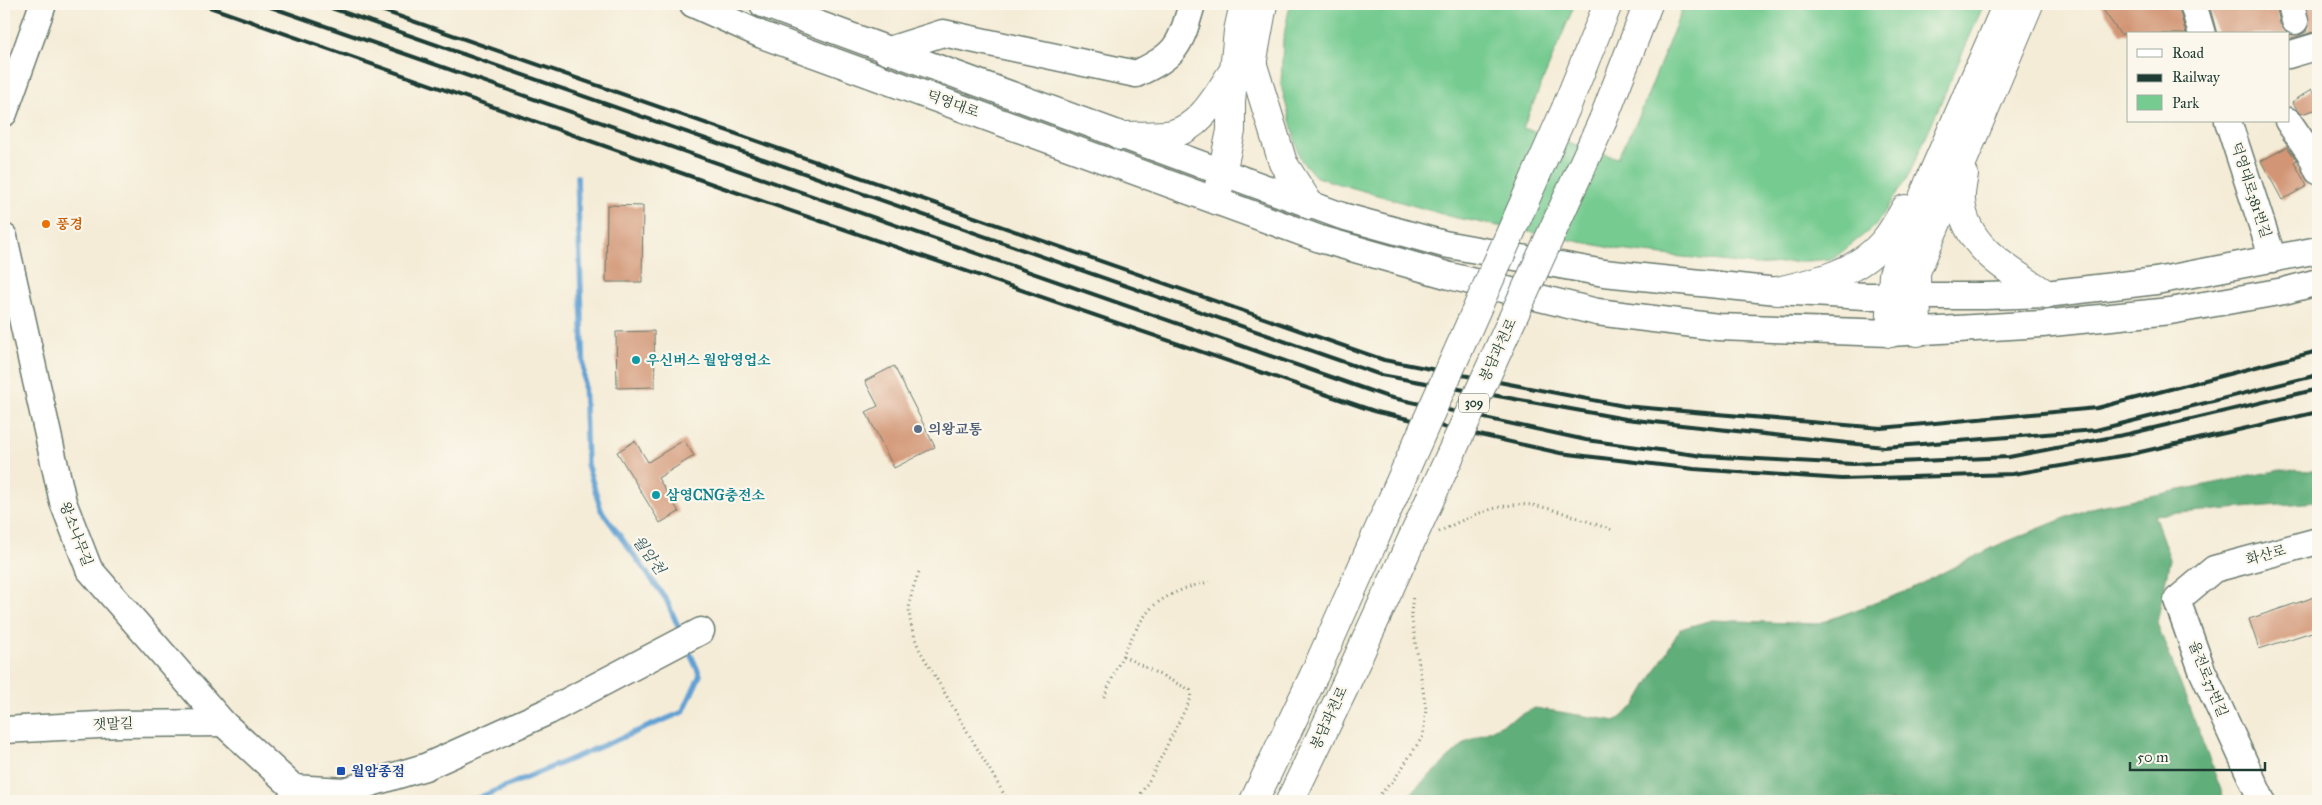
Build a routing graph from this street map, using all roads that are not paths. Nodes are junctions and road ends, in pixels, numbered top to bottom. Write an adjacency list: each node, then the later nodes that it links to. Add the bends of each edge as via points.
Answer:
1 (43, 4): 17 (street)
2 (692, 4): 25 (street, 덕영대로, via 762,35)
3 (763, 4): 14 (street, 덕영대로)
4 (1192, 4): 14 (street, via 1182,38 1163,62 1136,74 943,32)
5 (1244, 4): 16 (highway, via 1238,31)
6 (1263, 4): 16 (highway)
7 (1608, 4): 42 (highway, 309, bridge, via 1566,108 1315,673)
8 (1648, 4): 43 (highway, 봉담과천로 / 309, bridge, via 1603,120)
9 (2007, 4): 24 (highway)
10 (2029, 4): 21 (highway)
11 (2194, 4): 12 (street)
12 (2201, 32)
13 (2318, 46): 15 (street)
14 (886, 51): 20 (street, 덕영대로)
15 (2290, 54)
16 (1243, 66): 20 (highway, via 1207,110 1189,126 1173,134); 23 (highway, via 1246,102 1232,131); 26 (highway, via 1283,163)
17 (4, 109)
18 (2228, 122): 29 (street, 덕영대로381번길)
19 (2289, 122): 22 (street)
20 (1121, 136): 23 (street, 덕영대로)
21 (1966, 157): 32 (highway, via 1961,200 1968,228 1985,251); 33 (highway)
22 (2318, 171)
23 (1224, 174): 25 (highway); 26 (street, 덕영대로)
24 (1930, 180): 31 (highway, via 1909,202 1886,240 1853,268 1813,283); 33 (highway, via 1892,274)
25 (1216, 200): 35 (street, 덕영대로, via 1330,242 1597,312 1718,327)
26 (1310, 205): 31 (street, 덕영대로, via 1444,244 1604,272)
27 (4, 237): 39 (street, 왕소나무길, via 63,502 88,569)
28 (2318, 250): 29 (street, 덕영대로)
29 (2273, 259): 32 (street, 덕영대로, via 2156,282)
30 (2318, 282): 34 (street, 덕영대로, via 2284,292 2170,311)
31 (1776, 290): 33 (street, 덕영대로)
32 (2046, 294): 33 (street, 덕영대로)
33 (1904, 296): 34 (highway); 35 (highway)
34 (1917, 332): 35 (street, 덕영대로)
35 (1890, 333)
36 (2318, 541): 37 (street, 화산로)
37 (2214, 569): 44 (street, 율전로37번길, via 2177,600 2202,670)
38 (701, 631): 41 (street, via 550,711 425,767 344,791)
39 (223, 723): 40 (street, 잿말길); 41 (street, 왕소나무길)
40 (4, 730)
41 (300, 795)
42 (1254, 801)
43 (1290, 801)
44 (2262, 801)

